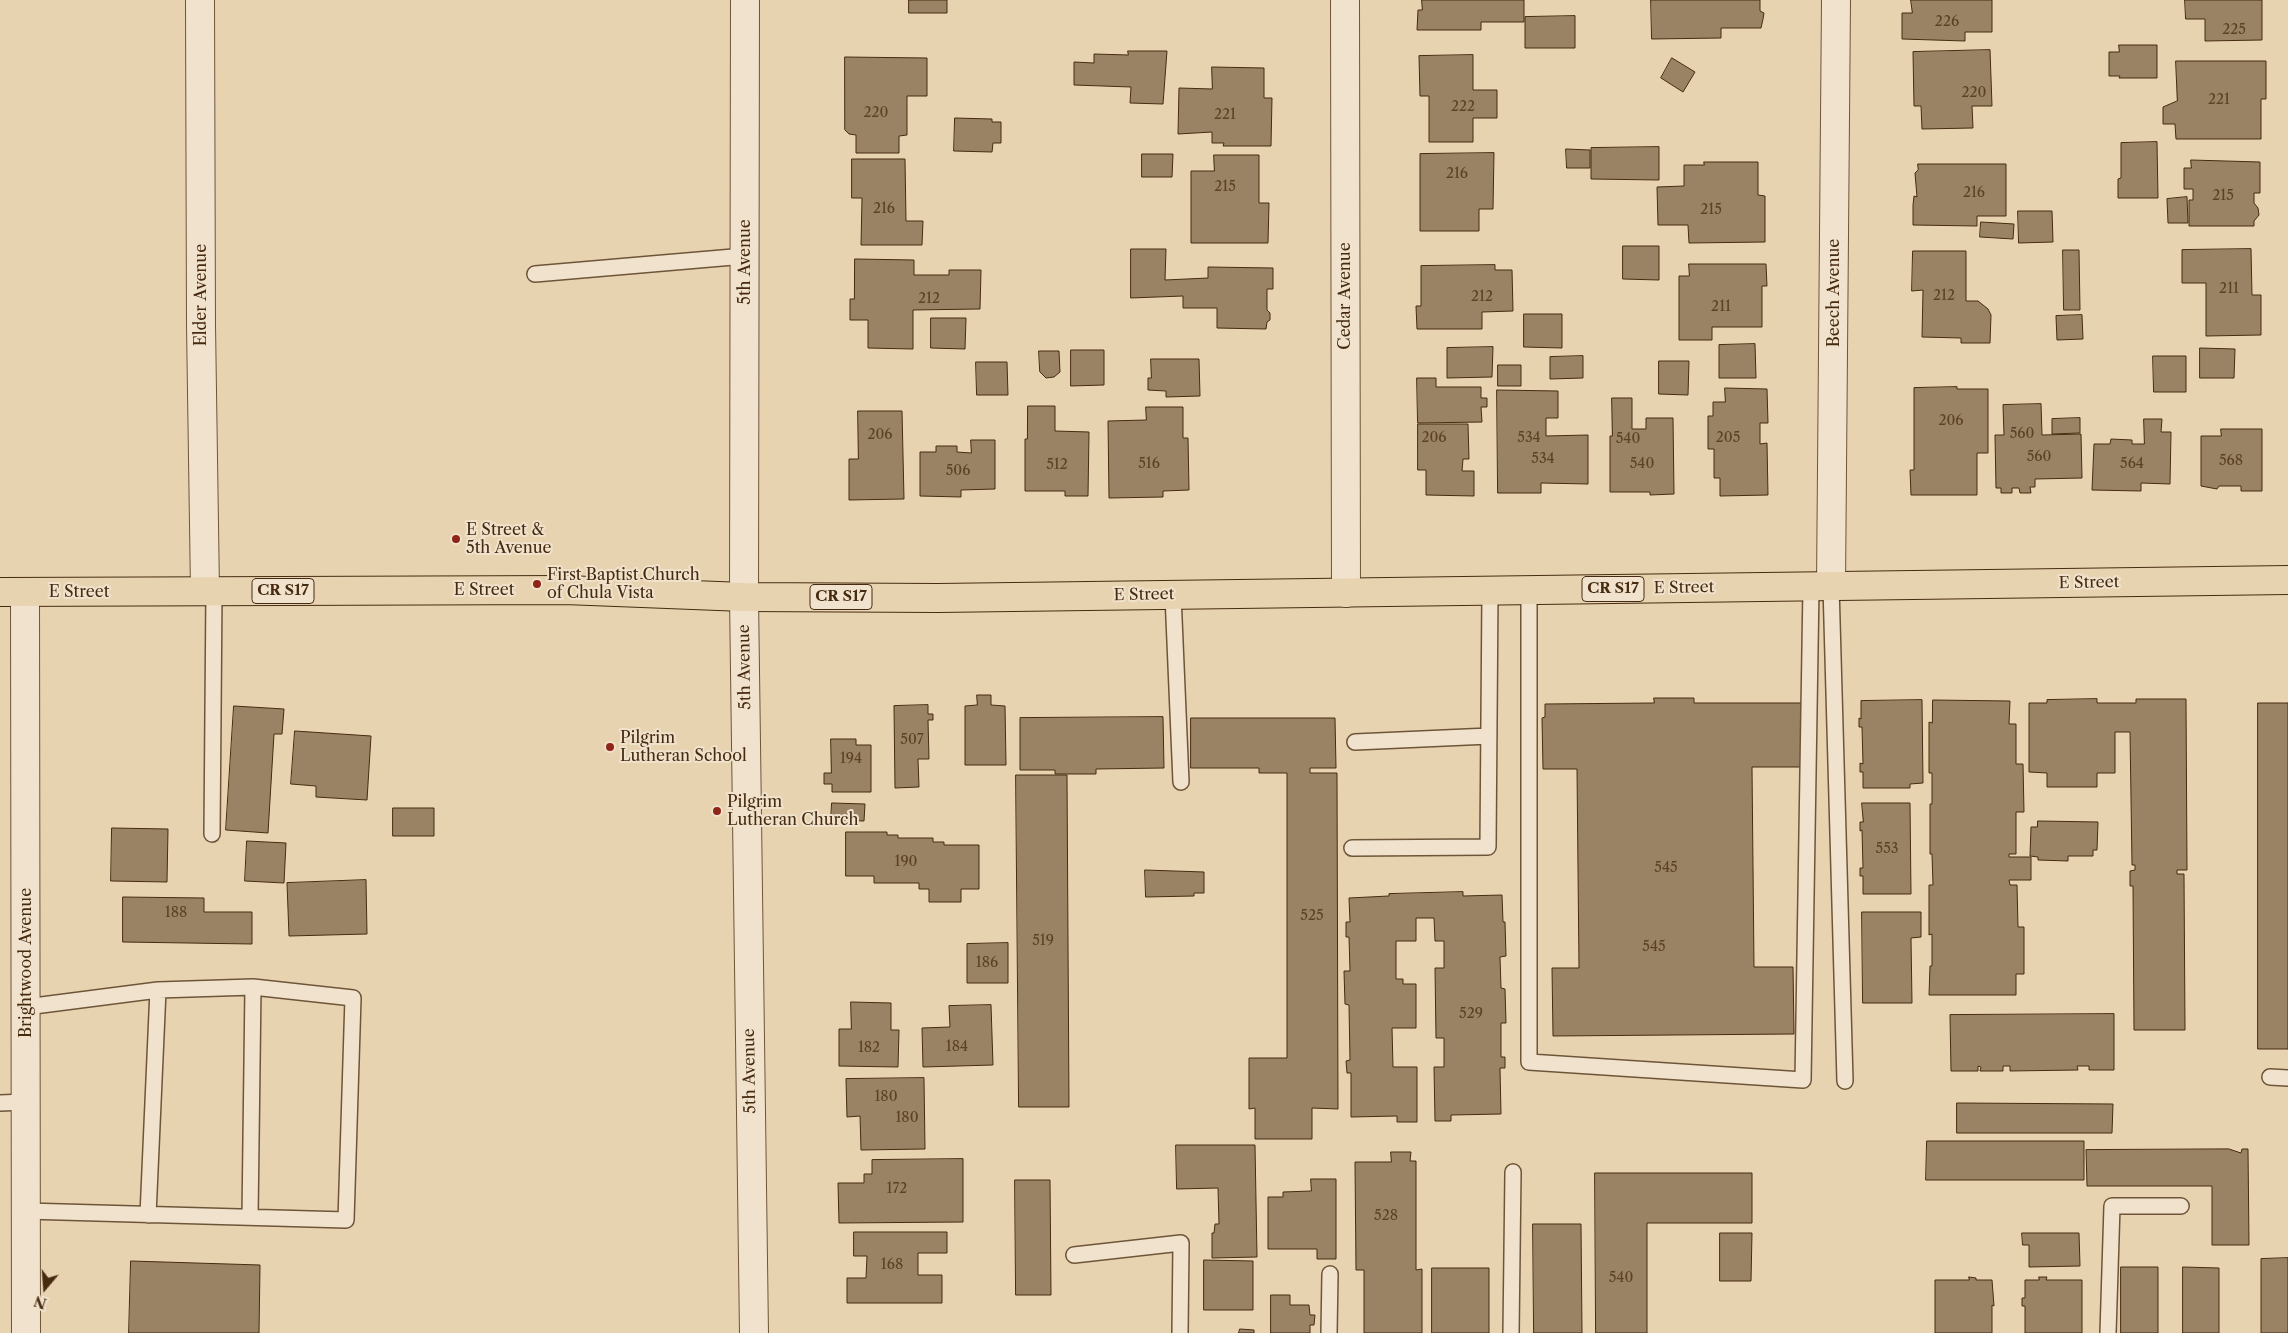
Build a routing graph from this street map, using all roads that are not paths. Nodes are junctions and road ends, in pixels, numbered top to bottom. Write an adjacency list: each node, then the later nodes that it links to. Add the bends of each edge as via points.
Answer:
1 (200, 0): 9 (street, Elder Avenue, via 201,316)
2 (745, 0): 5 (street, 5th Avenue)
3 (1345, 0): 13 (street, Cedar Avenue)
4 (1836, 0): 8 (street, Beech Avenue)
5 (745, 256): 6 (lane); 15 (street, 5th Avenue)
6 (535, 274)
7 (2288, 580): 8 (main road, E Street / CR S17)
8 (1821, 587): 10 (main road, E Street / CR S17); 10 (lane, via 1803,1080 1529,1062); 26 (lane)
9 (210, 590): 12 (main road, E Street / CR S17); 15 (main road, E Street / CR S17, via 565,590); 19 (lane)
10 (1529, 590): 11 (main road, E Street / CR S17)
11 (1490, 591): 13 (main road, E Street / CR S17); 16 (lane)
12 (13, 592): 23 (street, Brightwood Avenue)
13 (1346, 593): 14 (main road, E Street / CR S17)
14 (1173, 595): 15 (main road, E Street / CR S17); 18 (lane)
15 (744, 597): 36 (street, 5th Avenue)
16 (1489, 736): 17 (lane); 20 (lane, via 1488,847)
17 (1355, 742)
18 (1181, 782)
19 (212, 834)
20 (1352, 848)
21 (253, 987): 22 (lane); 32 (lane); 32 (lane, via 354,998 346,1220)
22 (158, 990): 23 (lane); 31 (lane)
23 (26, 1007): 27 (street, Brightwood Avenue)
24 (2270, 1077): 25 (lane)
25 (2288, 1078)
26 (1846, 1081)
27 (13, 1102): 30 (street, Brightwood Avenue)
28 (1513, 1172): 39 (lane)
29 (2181, 1206): 40 (lane, via 2112,1206)
30 (26, 1211): 31 (lane); 35 (street, Brightwood Avenue)
31 (148, 1215): 32 (lane)
32 (250, 1217)
33 (1074, 1255): 37 (lane, via 1181,1243)
34 (1330, 1274): 38 (lane)
35 (26, 1333)
36 (754, 1333)
37 (1180, 1333)
38 (1328, 1333)
39 (1511, 1333)
40 (2108, 1333)

